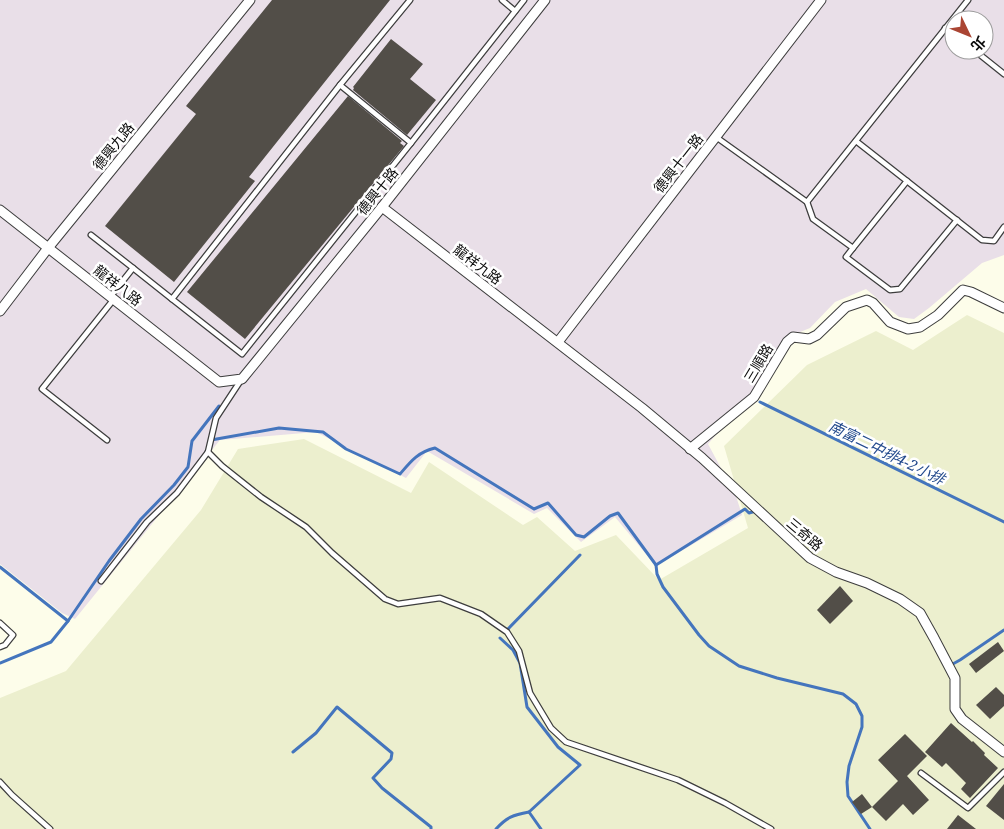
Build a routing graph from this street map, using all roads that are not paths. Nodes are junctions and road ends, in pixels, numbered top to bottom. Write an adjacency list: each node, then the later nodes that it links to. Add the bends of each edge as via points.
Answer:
1 (250, 0): 24 (street, 德興九路)
2 (410, 0): 13 (lane)
3 (502, 0): 9 (lane)
4 (524, 0): 9 (lane)
5 (545, 0): 19 (street, 德興十路)
6 (820, 0): 14 (street, 德興十一路)
7 (968, 0): 8 (lane)
8 (960, 10)
9 (515, 11): 16 (lane)
10 (944, 31): 15 (lane)
11 (986, 60): 12 (lane)
12 (1004, 74)
13 (340, 85): 16 (lane); 28 (lane)
14 (716, 137): 18 (lane); 31 (street, 德興十一路)
15 (856, 141): 17 (lane); 18 (lane)
16 (411, 143): 28 (lane, via 242,354)
17 (907, 181): 21 (lane); 25 (lane)
18 (807, 202): 25 (lane, via 813,219)
19 (382, 207): 31 (street, 龍祥九路); 32 (street, 德興十路)
20 (0, 210): 24 (street, 龍祥八路)
21 (957, 220): 22 (lane, via 982,240 994,240); 25 (lane, via 900,289 890,290 846,258)
22 (1004, 227)
23 (91, 235): 26 (lane)
24 (48, 248): 27 (street, 龍祥八路); 30 (street, 德興九路)
25 (853, 248)
26 (133, 268): 27 (lane); 28 (lane)
27 (112, 298): 32 (street, 龍祥八路, via 220,382); 33 (lane, via 42,389)
28 (172, 299)
29 (1004, 308): 34 (street, 三順路, via 963,290 938,315 920,327 908,328 890,322 867,300 846,307 817,335 809,339 793,337 787,342 754,396)
30 (0, 311)
31 (558, 342): 34 (street, 三奇路)
32 (242, 379): 35 (lane, via 216,418)
33 (107, 440)
34 (690, 448): 39 (street, 三奇路, via 810,558 900,599 920,613 955,678 955,709 962,719)
35 (208, 452): 36 (lane); 44 (lane, via 262,497 306,527 385,599 398,604 440,598 482,614 507,632 519,651 530,693 551,728 566,742 678,780)
36 (101, 581)
37 (0, 623): 38 (lane, via 13,635)
38 (0, 647)
39 (1004, 752)
40 (1004, 772): 41 (lane, via 968,808)
41 (921, 773)
42 (0, 782): 43 (lane)
43 (50, 829)
44 (771, 829)

